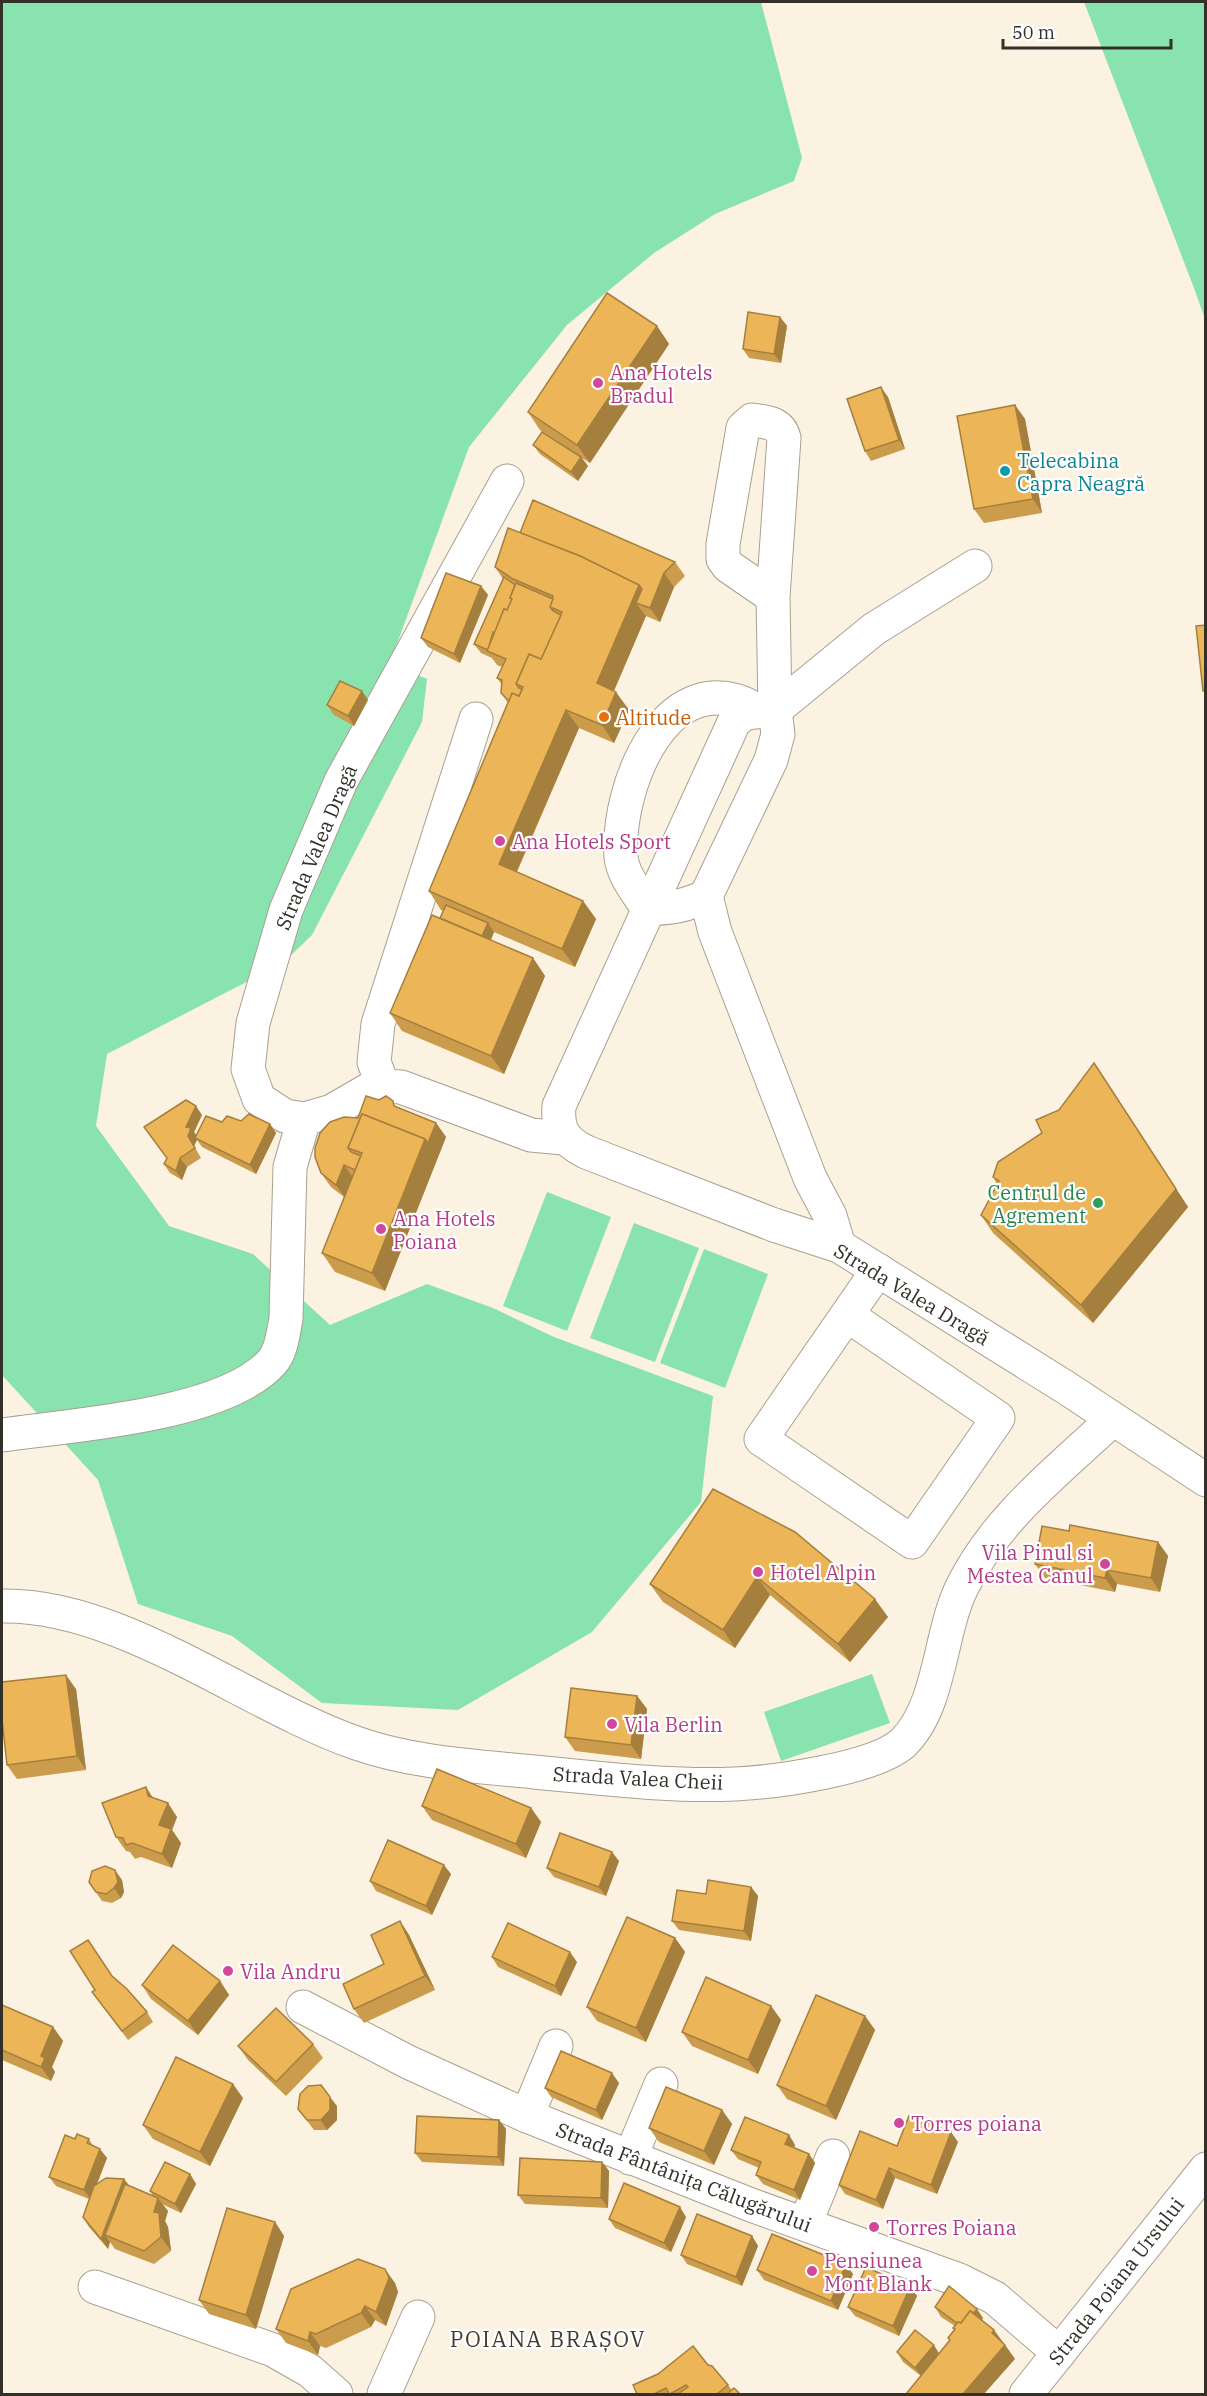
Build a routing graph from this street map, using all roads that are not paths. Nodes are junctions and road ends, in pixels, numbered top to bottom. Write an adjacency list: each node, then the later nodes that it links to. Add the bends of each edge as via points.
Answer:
1 (507, 481): 9 (street, Strada Valea Dragă, via 341,781 286,910 253,1023 248,1069 259,1099 285,1116)
2 (975, 566): 4 (street, via 874,629)
3 (772, 597): 4 (street)
4 (766, 710): 6 (street, via 778,734 771,760); 7 (street, via 745,713 734,722); 7 (street, via 739,699 706,696 677,709 648,749 632,783 621,858 629,880)
5 (476, 719): 8 (street, via 378,1024 374,1062)
6 (706, 896): 7 (street, via 682,906); 11 (street, via 715,932)
7 (648, 909): 10 (street, via 559,1106 558,1122)
8 (383, 1086): 9 (street, via 370,1089 332,1111); 10 (street, Strada Valea Dragă, via 401,1087 531,1135)
9 (304, 1119): 17 (street, via 290,1167 286,1319 273,1361 253,1379 179,1407 91,1426)
10 (564, 1138): 12 (street, Strada Valea Dragă, via 586,1152)
11 (810, 1178): 12 (street, via 802,1204 793,1216); 13 (street, via 830,1216)
12 (774, 1225): 13 (street, Strada Valea Dragă)
13 (839, 1246): 14 (street, Strada Valea Dragă)
14 (878, 1270): 15 (street); 16 (street, Strada Valea Dragă)
15 (847, 1315): 15 (street, via 761,1439 912,1542 998,1418)
16 (1113, 1419): 18 (street, Strada Valea Dragă); 19 (street, Strada Valea Cheii, via 1028,1497 976,1562 961,1590 926,1707 915,1729 880,1757 797,1777 735,1784 674,1783 392,1754 311,1725 114,1630 63,1614)
17 (2, 1435)
18 (1206, 1480)
19 (2, 1606)
20 (303, 2007): 23 (street, Strada Fântânița Călugărului, via 408,2062)
21 (556, 2046): 23 (street)
22 (661, 2084): 25 (street)
23 (527, 2116): 25 (street, Strada Fântânița Călugărului)
24 (833, 2156): 27 (street)
25 (630, 2158): 27 (street, Strada Fântânița Călugărului)
26 (1206, 2169): 30 (street, Strada Poiana Ursului)
27 (805, 2224): 30 (street, Strada Fântânița Călugărului, via 959,2280 1029,2325)
28 (95, 2287): 31 (street, via 273,2350 310,2372)
29 (418, 2317): 32 (street)
30 (1059, 2353): 33 (street, Strada Poiana Ursului)
31 (336, 2394)
32 (384, 2394)
33 (1026, 2394)

